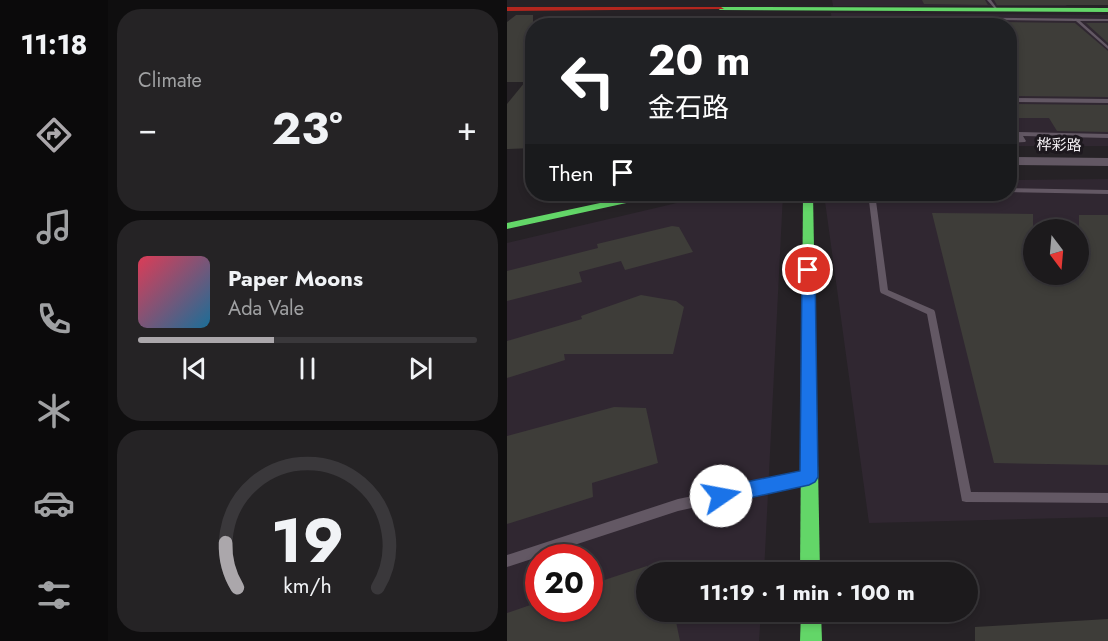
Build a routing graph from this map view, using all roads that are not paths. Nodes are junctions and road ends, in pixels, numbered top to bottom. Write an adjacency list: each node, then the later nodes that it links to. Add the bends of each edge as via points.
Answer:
1 (806, 4): 3 (street); 5 (street)
2 (993, 5): 4 (street); 5 (street)
3 (507, 9)
4 (1108, 10)
5 (918, 14): 6 (lane); 7 (lane)
6 (920, 18)
7 (1076, 19): 8 (lane); 9 (lane)
8 (1108, 20)
9 (1108, 48)
10 (1017, 100): 11 (lane)
11 (1108, 101)
12 (1108, 136): 13 (lane, via 1019,134 1023,141)
13 (1017, 141)
14 (1017, 161): 15 (street, 桦彩路)
15 (1108, 162)
16 (1017, 190): 17 (lane)
17 (1108, 192)
18 (622, 201): 21 (street)
19 (808, 201): 22 (street)
20 (872, 201): 23 (lane, via 883,291 931,312 966,497)
21 (507, 226)
22 (809, 477): 24 (lane, via 678,505); 25 (street)
23 (1108, 498)
24 (507, 561)
25 (810, 562)
26 (811, 622): 27 (street)
27 (811, 641)

